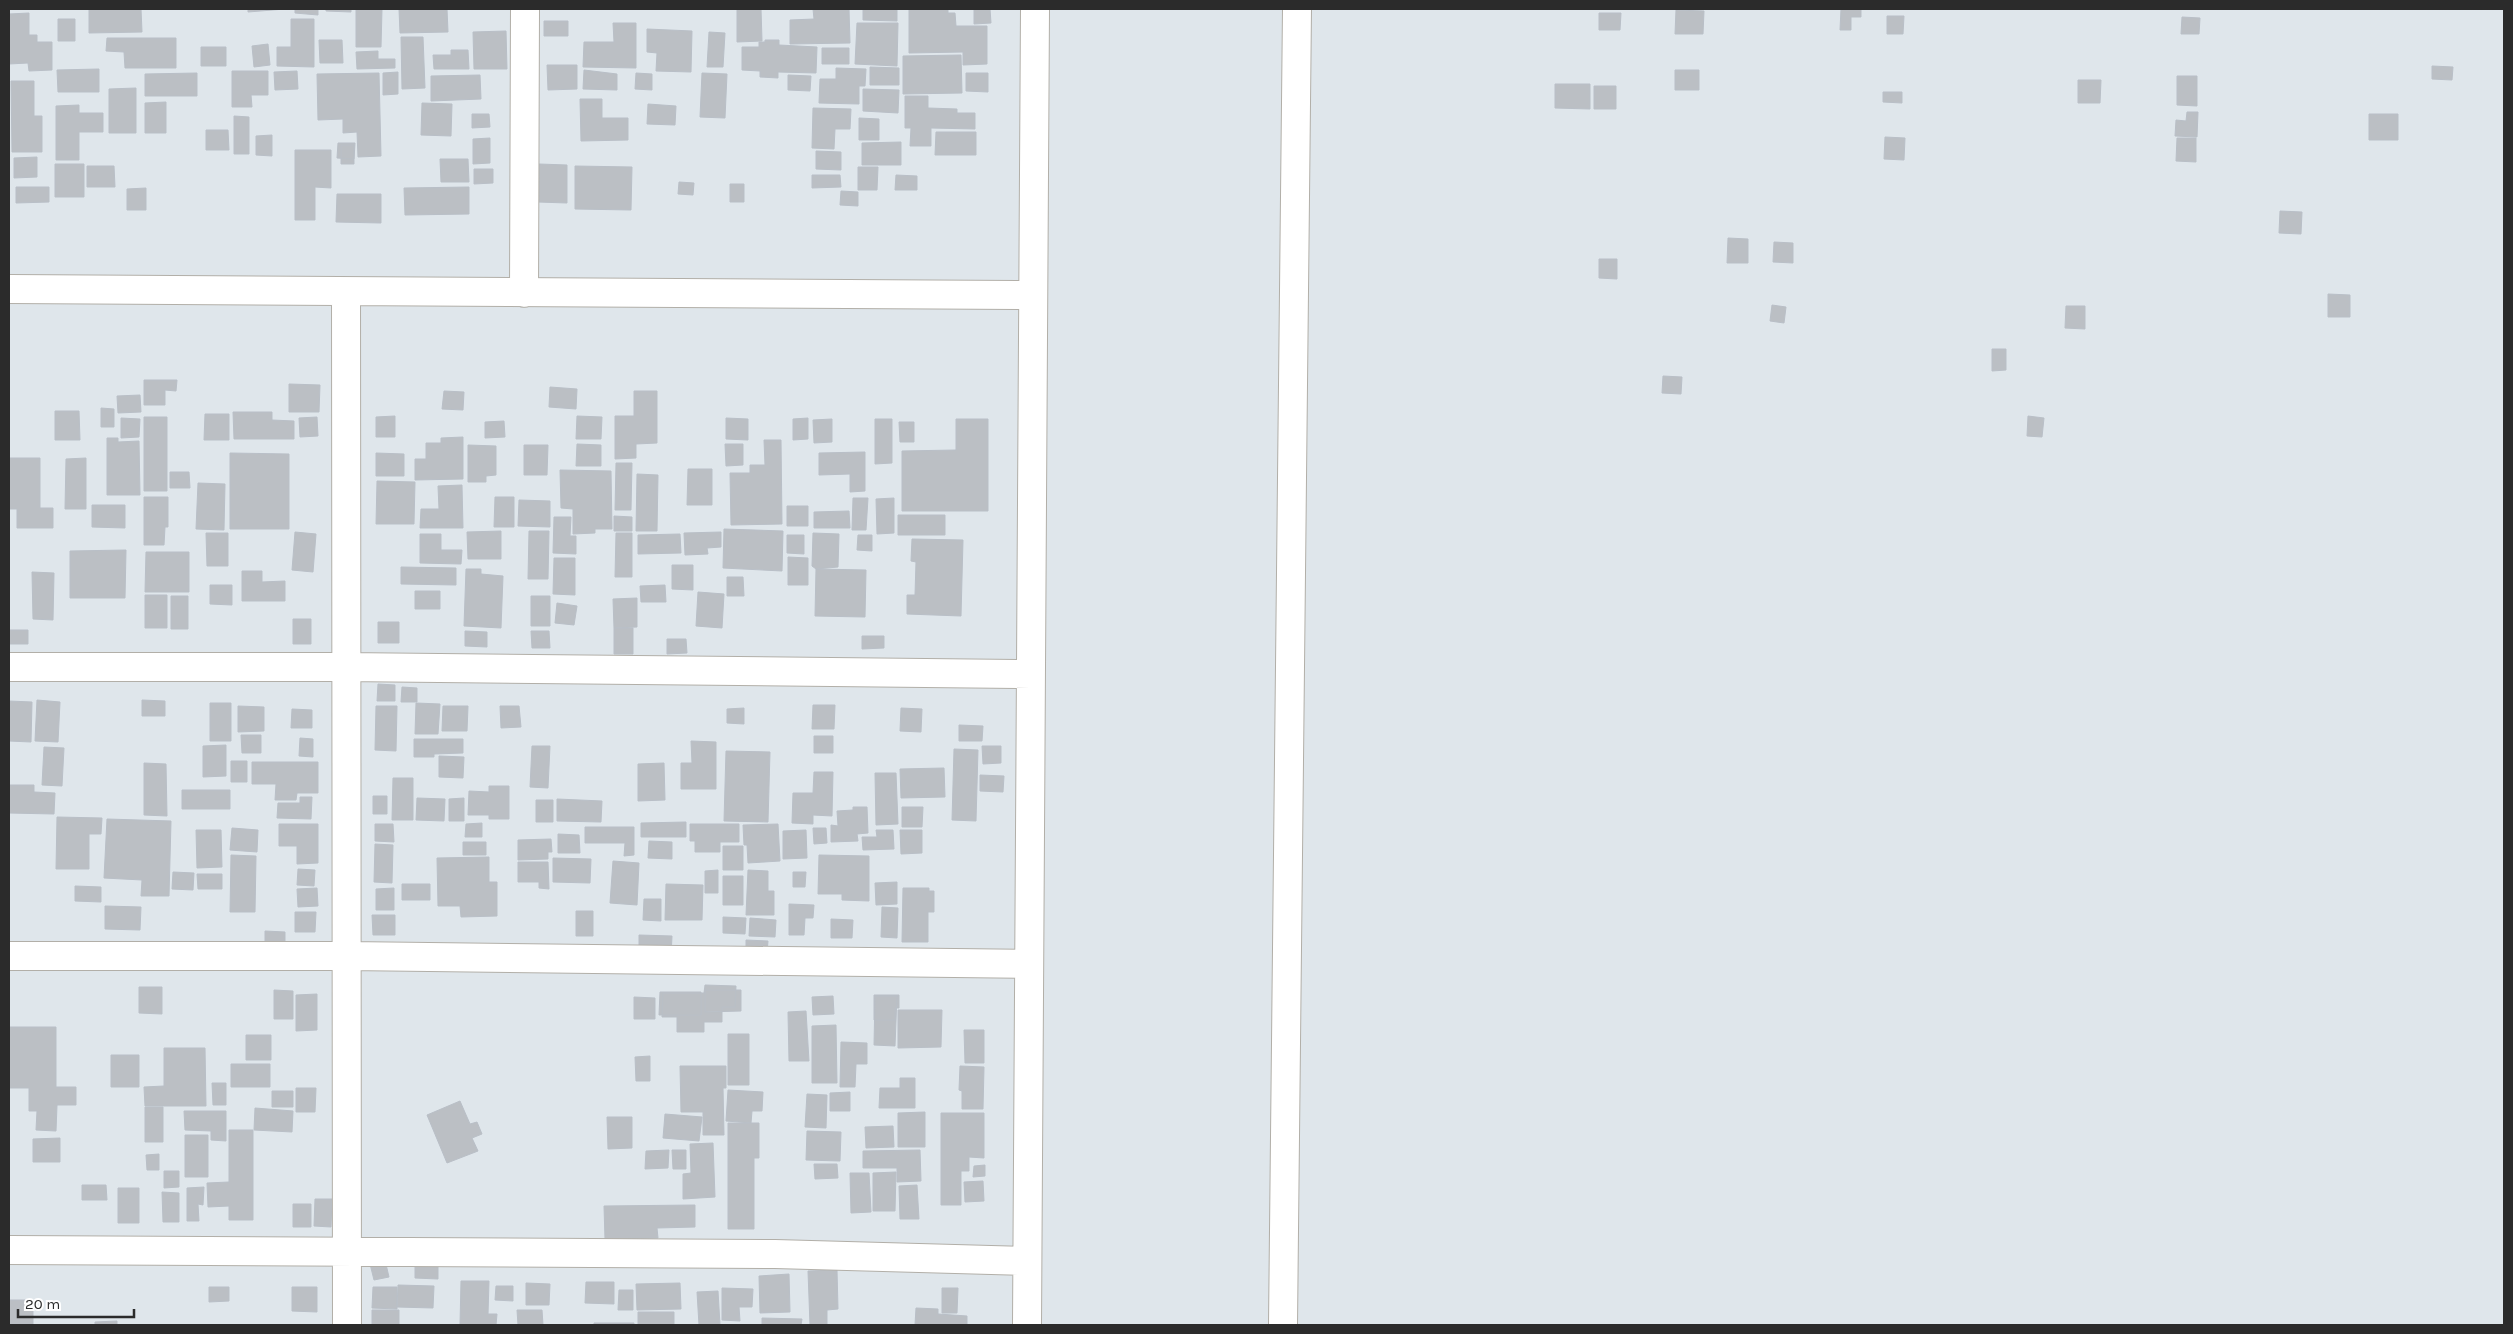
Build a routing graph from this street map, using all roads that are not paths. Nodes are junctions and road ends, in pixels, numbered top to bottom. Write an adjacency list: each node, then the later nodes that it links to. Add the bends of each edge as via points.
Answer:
1 (525, 9): 6 (street)
2 (1035, 9): 7 (street)
3 (1297, 9): 19 (street)
4 (9, 290): 5 (street)
5 (346, 292): 6 (street); 9 (street)
6 (524, 293): 7 (street)
7 (1033, 295): 10 (street)
8 (9, 667): 9 (street)
9 (346, 667): 10 (street); 12 (street)
10 (1030, 674): 13 (street)
11 (9, 956): 12 (street)
12 (348, 956): 13 (street); 15 (street)
13 (1029, 964): 16 (street)
14 (9, 1250): 15 (street)
15 (347, 1252): 16 (street, via 775,1254); 17 (street)
16 (1027, 1261): 18 (street)
17 (347, 1325)
18 (1027, 1325)
19 (1283, 1325)

